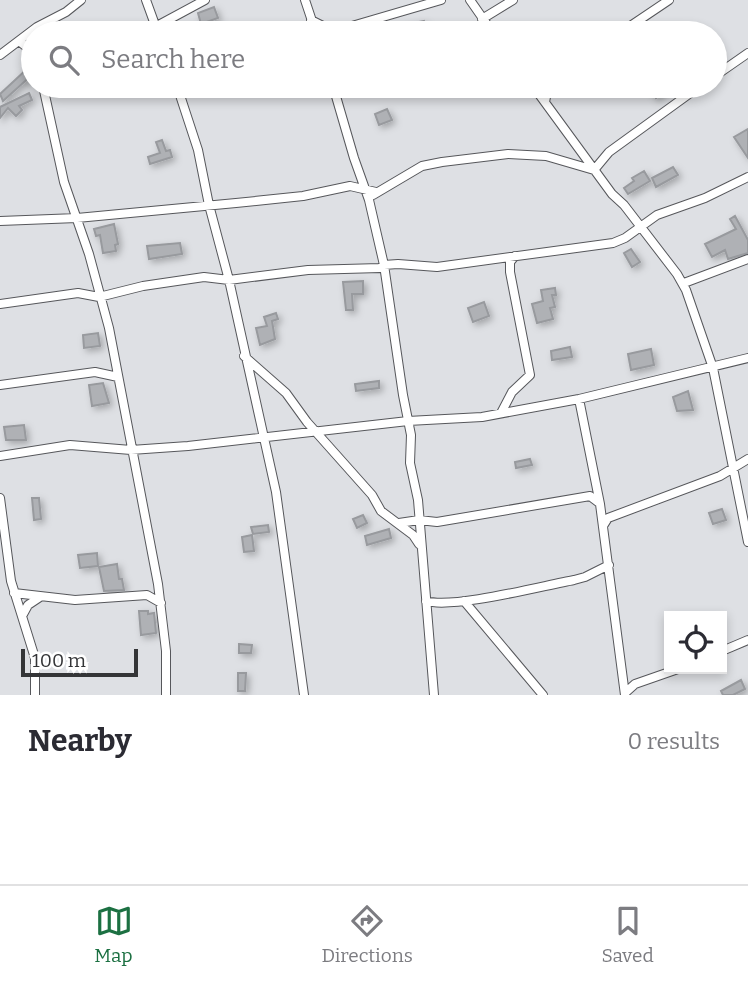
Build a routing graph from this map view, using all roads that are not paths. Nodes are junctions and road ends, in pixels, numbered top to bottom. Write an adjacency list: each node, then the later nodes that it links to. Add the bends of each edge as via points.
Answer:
1 (81, 0): 11 (street)
2 (146, 0): 12 (street)
3 (205, 0): 13 (street)
4 (305, 0): 10 (street)
5 (441, 0): 14 (street)
6 (470, 0): 9 (street)
7 (513, 0): 9 (street)
8 (669, 0): 15 (street)
9 (482, 19)
10 (312, 20)
11 (50, 21)
12 (153, 21)
13 (171, 21)
14 (374, 21)
15 (638, 21)
16 (19, 41): 18 (street)
17 (748, 53): 19 (street)
18 (0, 55)
19 (727, 68)
20 (46, 98): 35 (street, via 64,182)
21 (181, 98): 34 (street)
22 (337, 98): 28 (street)
23 (542, 98): 26 (street)
24 (546, 98): 26 (street)
25 (683, 98): 27 (street, via 608,152)
26 (545, 102): 27 (street)
27 (594, 170): 32 (street, via 546,156 508,154 422,166); 37 (street)
28 (360, 177): 30 (street); 31 (street)
29 (748, 177): 37 (street)
30 (350, 186): 31 (street); 34 (street, via 303,196)
31 (366, 190): 32 (street); 33 (street)
32 (376, 192): 33 (street)
33 (369, 200): 41 (street)
34 (209, 205): 35 (street); 43 (street)
35 (78, 218): 36 (street); 45 (street)
36 (0, 221)
37 (639, 226): 38 (street, via 613,243); 44 (street)
38 (515, 256): 40 (street, via 438,267); 53 (street, via 510,272 530,375 512,392)
39 (748, 259): 44 (street)
40 (398, 264): 41 (street); 42 (street)
41 (384, 265): 42 (street); 43 (street)
42 (386, 278): 54 (street)
43 (229, 280): 45 (street, via 204,277); 47 (street)
44 (684, 283): 49 (street)
45 (99, 297): 46 (street, via 78,293); 50 (street)
46 (0, 304)
47 (244, 356): 55 (street, via 286,393); 56 (street)
48 (748, 358): 49 (street)
49 (713, 368): 52 (street); 59 (street)
50 (118, 377): 51 (street, via 95,372); 57 (street)
51 (0, 385)
52 (579, 399): 53 (street); 63 (street)
53 (501, 413): 54 (street)
54 (408, 421): 55 (street); 65 (street)
55 (318, 431): 56 (street); 66 (street, via 381,511)
56 (263, 437): 57 (street); 89 (street, via 276,492)
57 (131, 450): 58 (street, via 71,445); 71 (street)
58 (0, 456)
59 (730, 456): 60 (street); 61 (street)
60 (745, 460): 61 (street)
61 (732, 469): 64 (street); 68 (street)
62 (0, 498): 67 (street)
63 (600, 504): 64 (street); 65 (street, via 590,496 437,522)
64 (605, 517): 70 (street)
65 (419, 520): 66 (street); 69 (street)
66 (399, 523): 69 (street)
67 (2, 530): 72 (street)
68 (748, 542)
69 (422, 550): 75 (street)
70 (609, 565): 76 (street, via 585,577); 84 (street)
71 (158, 584): 73 (street); 77 (street)
72 (14, 593): 74 (street); 80 (street)
73 (146, 595): 74 (street, via 75,600); 77 (street)
74 (40, 597): 80 (street)
75 (426, 601): 78 (street); 79 (street)
76 (464, 601): 78 (street); 91 (street)
77 (161, 603): 88 (street)
78 (437, 604): 79 (street)
79 (428, 615): 90 (street)
80 (22, 616): 87 (street, via 35,658)
81 (748, 640): 82 (street)
82 (727, 649)
83 (664, 674): 85 (street)
84 (622, 676): 85 (street); 86 (street)
85 (635, 684): 86 (street)
86 (625, 694)
87 (35, 695)
88 (166, 695)
89 (304, 695)
90 (434, 695)
91 (543, 695)

